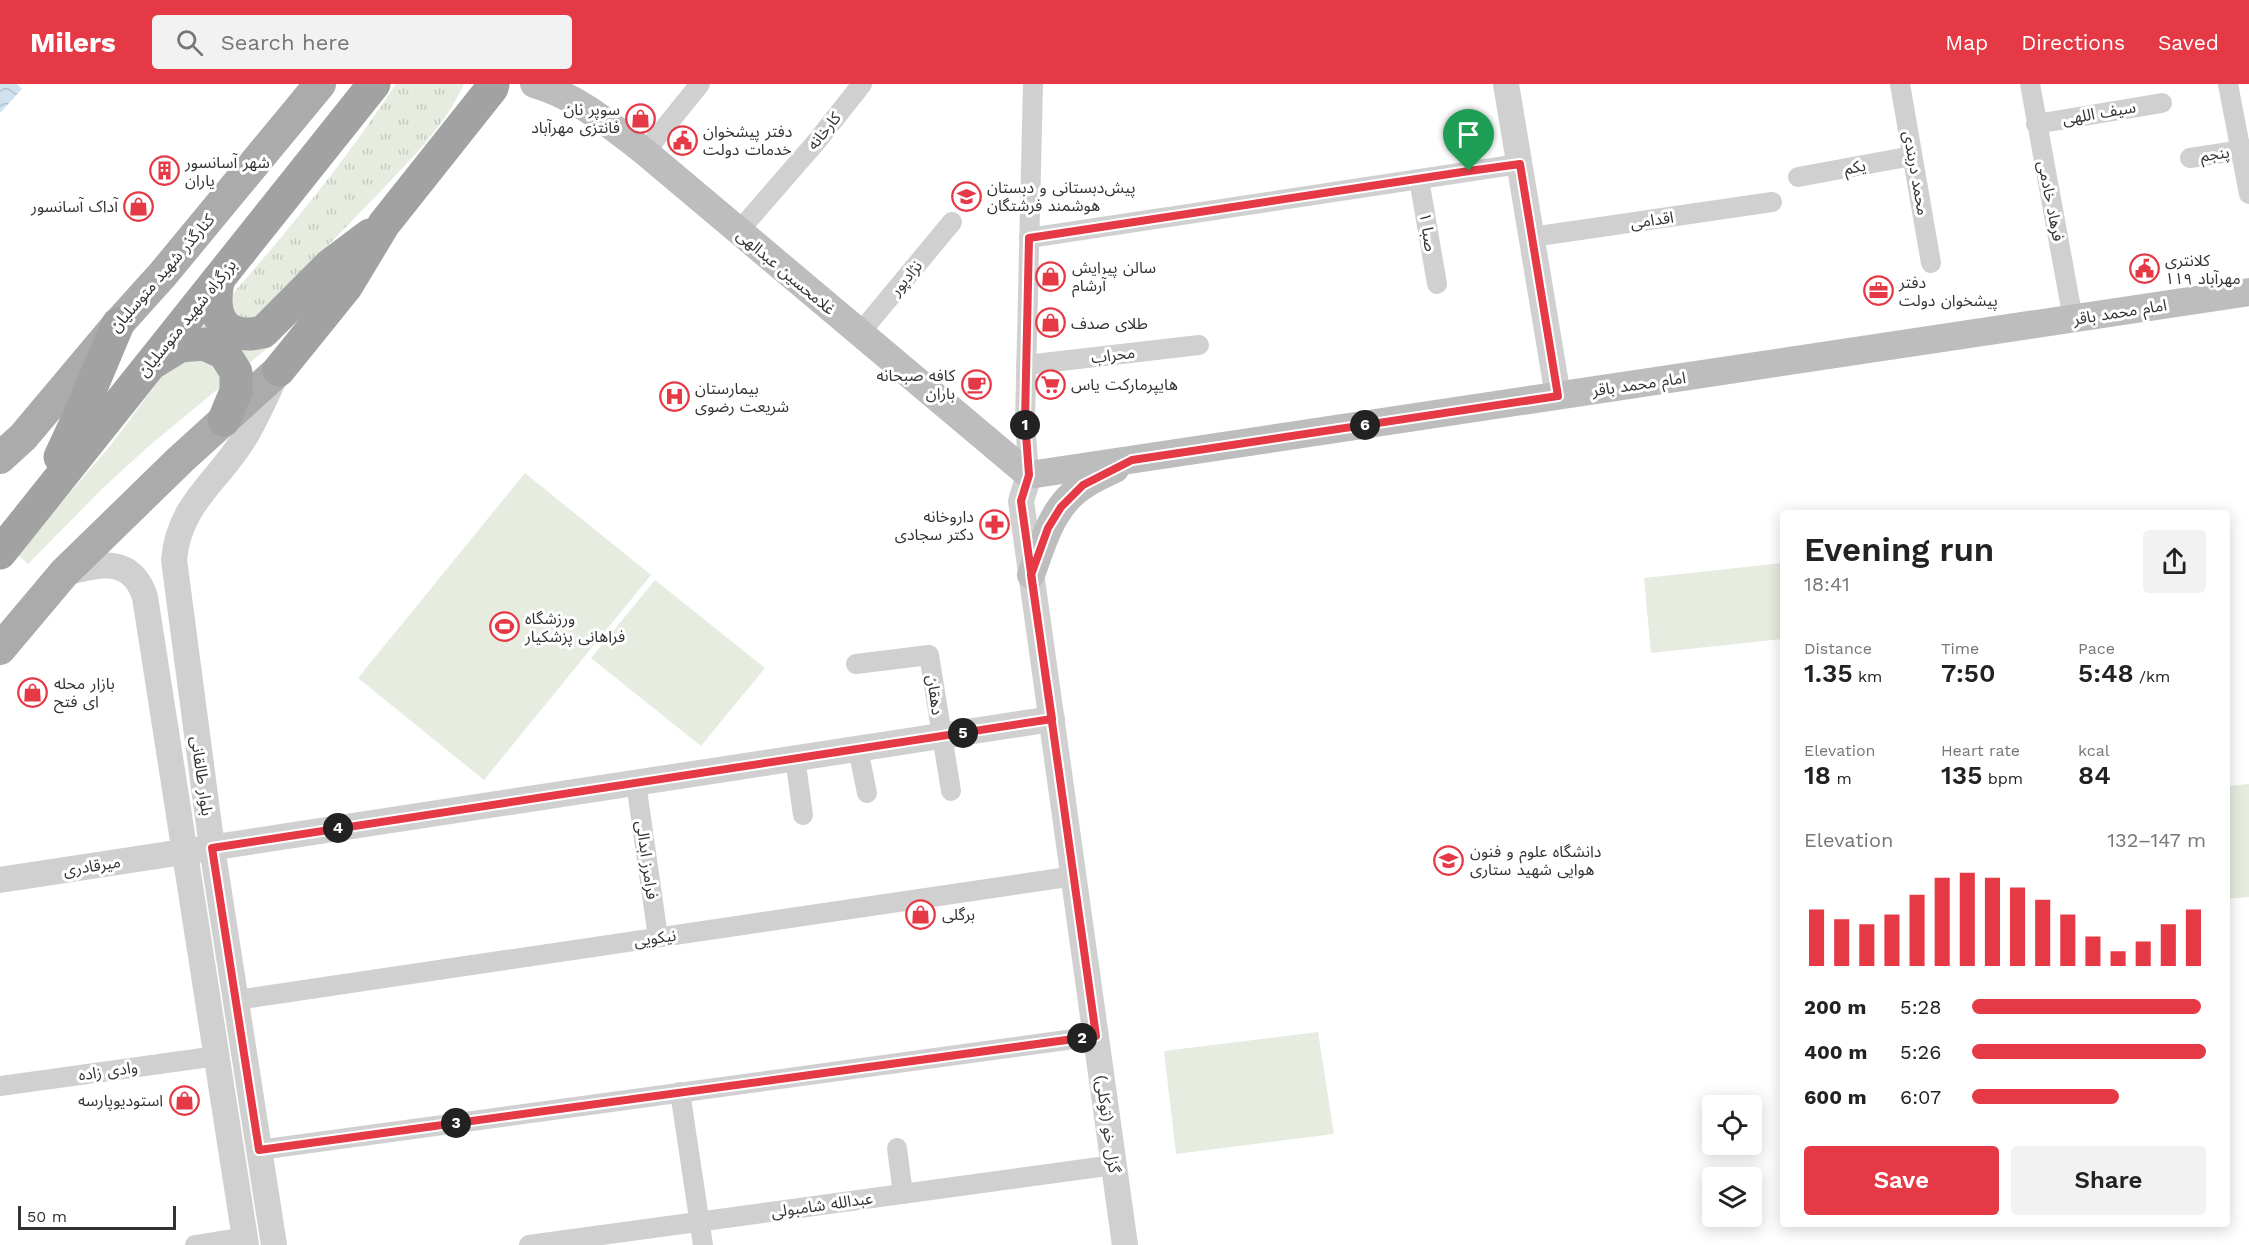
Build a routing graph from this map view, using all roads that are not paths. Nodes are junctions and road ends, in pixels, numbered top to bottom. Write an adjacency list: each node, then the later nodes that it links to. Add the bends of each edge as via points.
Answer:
1 (320, 84): 33 (main road, کنارگذر شهید متوسلیان)
2 (375, 84): 29 (highway, بزرگراه شهید متوسلیان)
3 (534, 84): 15 (main road, غلامحسین عبدالهی, via 587,108)
4 (700, 84): 15 (street)
5 (862, 84): 25 (street, کارخانه)
6 (1033, 84): 27 (street)
7 (1506, 84): 18 (street)
8 (1900, 84): 16 (street, محمد دربندی)
9 (2030, 84): 13 (street, فرهاد خادمی)
10 (2228, 84): 14 (street)
11 (500, 85): 24 (highway)
12 (2162, 103): 13 (street, سیف اللهی)
13 (2036, 124): 32 (street, فرهاد خادمی)
14 (2245, 150): 17 (street, پنجم); 21 (street)
15 (645, 152): 25 (main road, غلامحسین عبدالهی)
16 (1912, 156): 19 (street, یکم); 28 (street, محمد دربندی)
17 (2190, 158)
18 (1520, 164): 20 (street); 26 (street)
19 (1798, 177)
20 (1419, 179): 27 (street); 30 (street, صبا ۱)
21 (2249, 194)
22 (1772, 202): 26 (street, اقدامی)
23 (952, 222): 34 (street, نژادپور)
24 (384, 224): 29 (highway, via 330,265 263,332 248,335 223,324 215,298); 38 (highway, via 346,287)
25 (738, 232): 34 (main road, غلامحسین عبدالهی)
26 (1532, 237): 39 (street)
27 (1029, 238): 37 (street)
28 (1931, 262)
29 (218, 281): 36 (highway, بزرگراه شهید متوسلیان)
30 (1437, 284)
31 (2249, 292): 32 (main road, امام محمد باقر)
32 (2073, 319): 39 (main road, امام محمد باقر)
33 (118, 324): 41 (main road, کنارگذر شهید متوسلیان, via 23,437); 44 (highway)
34 (860, 333): 43 (main road, غلامحسین عبدالهی)
35 (1199, 345): 37 (street, محراب)
36 (149, 365): 40 (highway, via 180,345 204,344 224,353 236,372 236,391); 44 (highway, بزرگراه شهید متوسلیان)
37 (1026, 365): 43 (street)
38 (279, 370): 40 (main road); 58 (street, بلوار طالقانی, via 245,438 188,511 175,543 175,580)
39 (1558, 396): 42 (main road, امام محمد باقر)
40 (224, 420): 46 (main road)
41 (0, 458)
42 (1132, 460): 43 (main road, امام محمد باقر); 47 (main road, via 1083,485 1061,507 1048,528)
43 (1029, 475): 47 (street, گزل خو (توکلی), via 1021,501)
44 (34, 510): 45 (highway, بزرگراه شهید متوسلیان)
45 (0, 552)
46 (64, 573): 48 (main road); 59 (street, بلوار طالقانی, via 113,565 132,574 146,597)
47 (1031, 575): 50 (street, گزل خو (توکلی))
48 (0, 649)
49 (856, 664): 51 (street, دهقان, via 929,655)
50 (1052, 719): 51 (street); 60 (street, گزل خو (توکلی))
51 (940, 736): 52 (street); 55 (street)
52 (858, 749): 53 (street); 56 (street)
53 (795, 758): 54 (street); 57 (street)
54 (636, 783): 58 (street); 62 (street, فرامرز ابدالی)
55 (951, 791)
56 (867, 793)
57 (803, 815)
58 (212, 848): 59 (street, میرقادری); 63 (street, بلوار طالقانی)
59 (185, 852): 61 (street, میرقادری); 65 (street, بلوار طالقانی)
60 (1074, 876): 62 (street, نیکویی); 64 (street, گزل خو (توکلی))
61 (0, 880)
62 (658, 938): 63 (street, نیکویی)
63 (236, 1000): 69 (street, بلوار طالقانی)
64 (1096, 1036): 67 (street); 70 (street, گزل خو (توکلی))
65 (217, 1056): 66 (street, وادی زاده); 73 (street, بلوار طالقانی)
66 (0, 1086)
67 (680, 1092): 69 (street); 72 (street)
68 (897, 1148): 71 (street)
69 (259, 1150): 75 (street, بلوار طالقانی)
70 (1114, 1165): 71 (street, عبدالله شامبولی); 78 (street, گزل خو (توکلی))
71 (903, 1194): 72 (street, عبدالله شامبولی)
72 (699, 1222): 76 (street, عبدالله شامبولی); 77 (street)
73 (245, 1241): 74 (street)
74 (195, 1245)
75 (274, 1245)
76 (529, 1245)
77 (703, 1245)
78 (1125, 1245)

